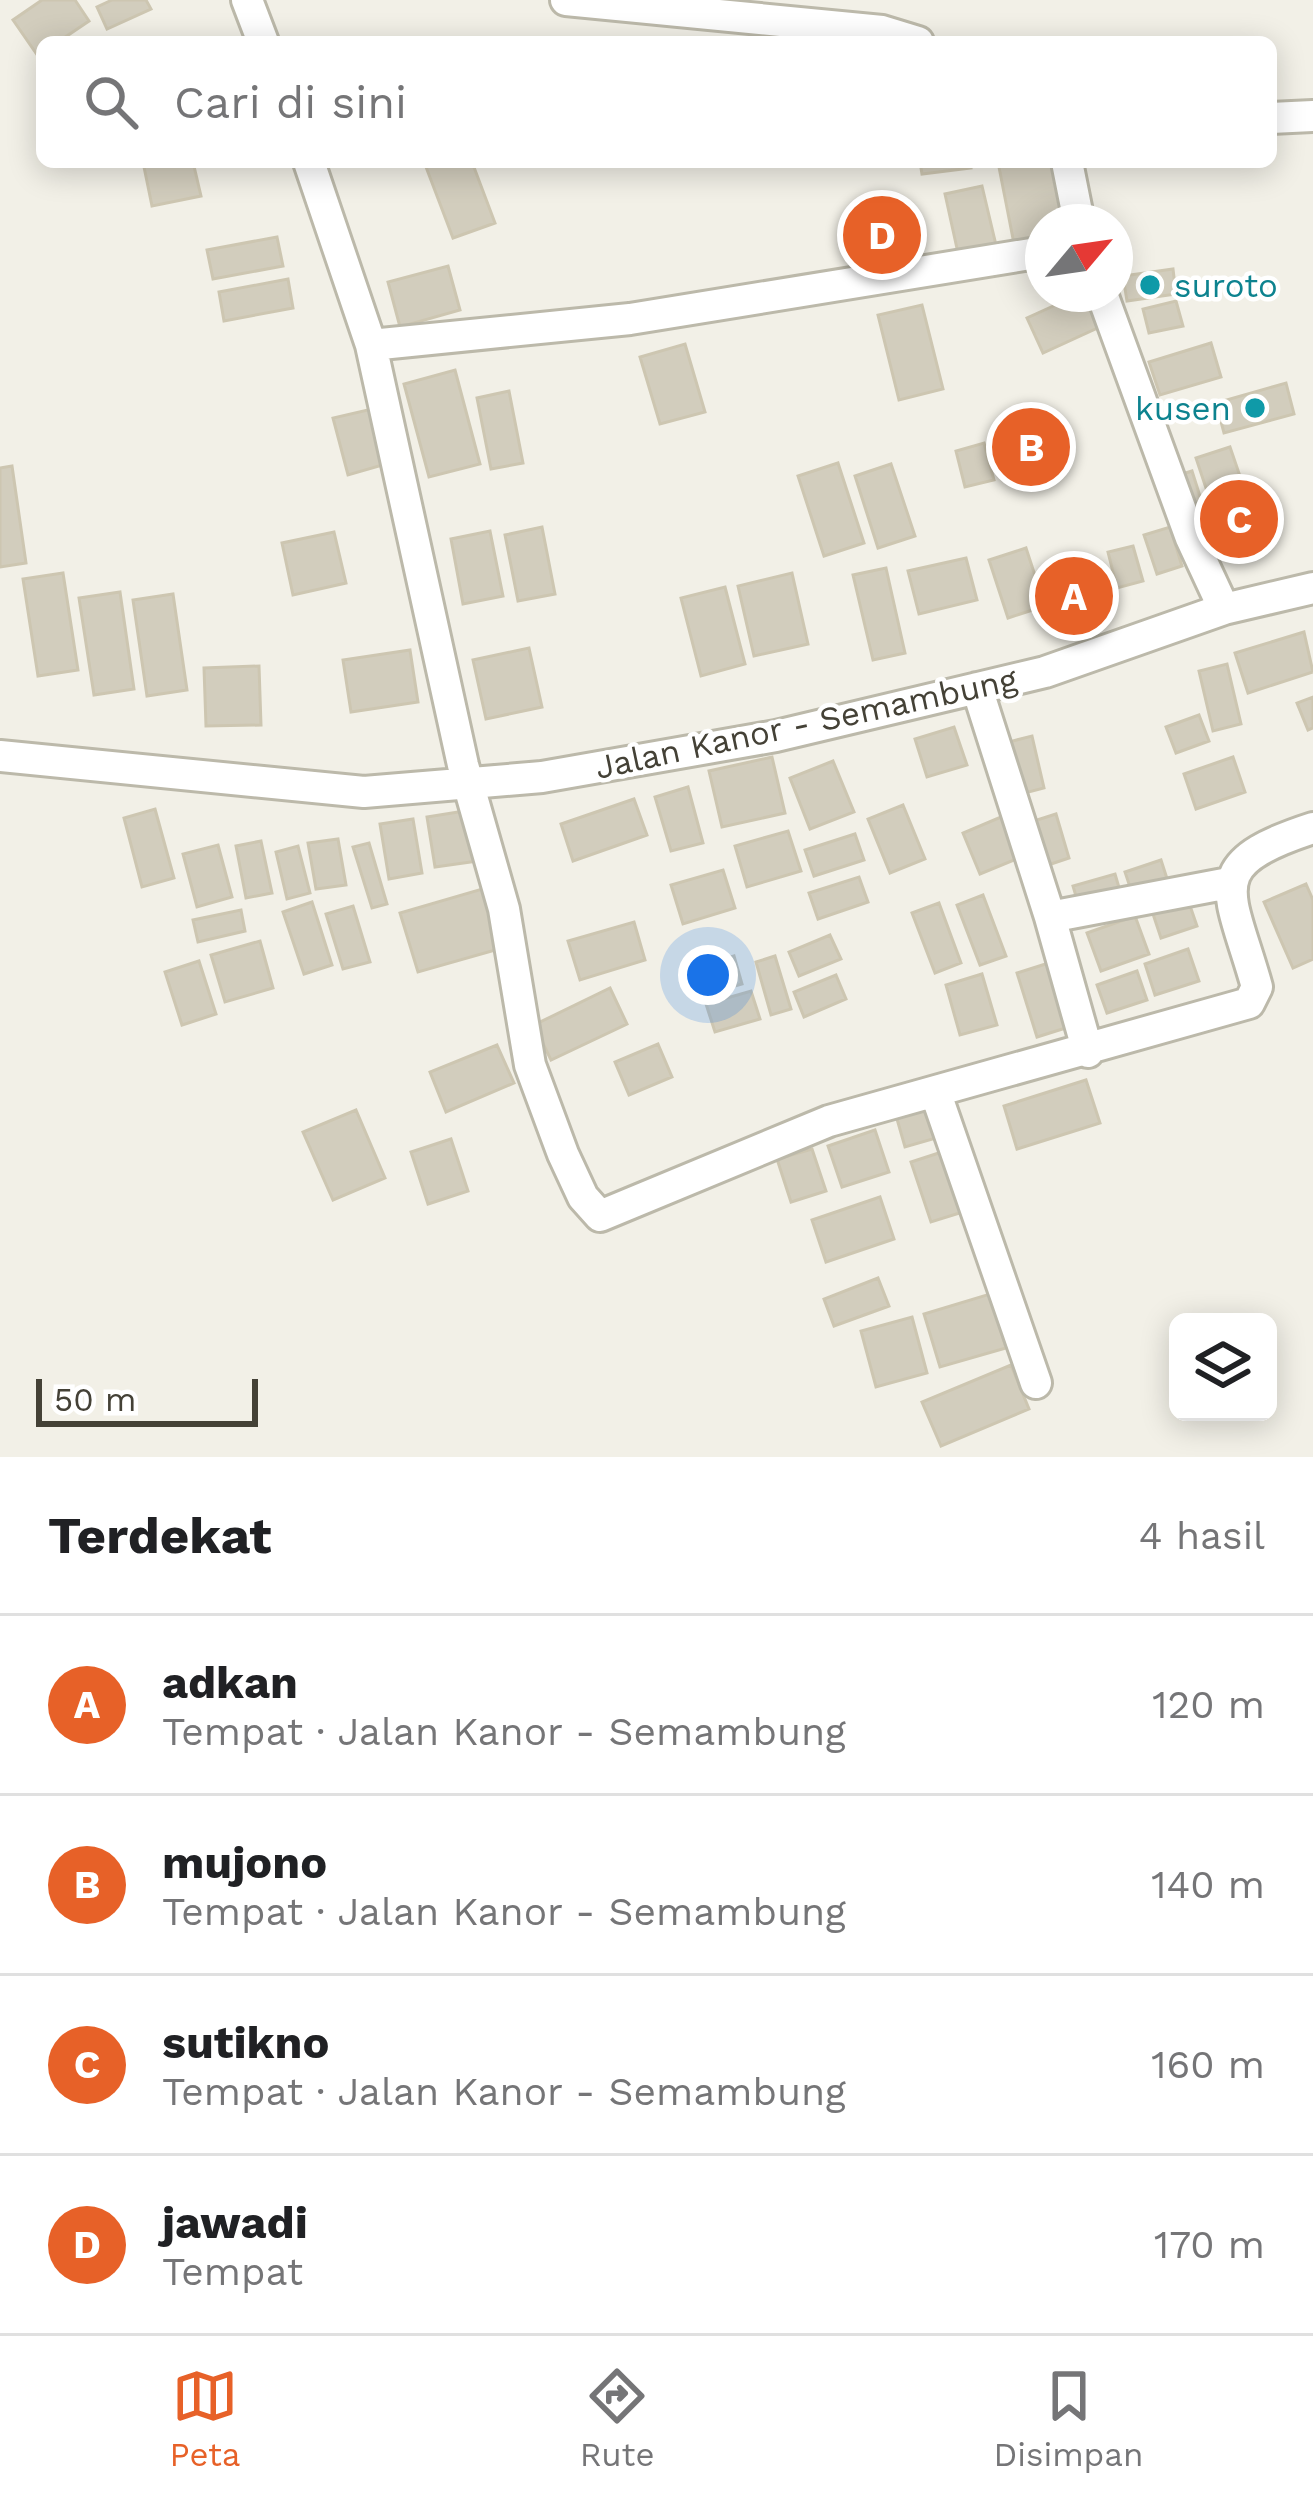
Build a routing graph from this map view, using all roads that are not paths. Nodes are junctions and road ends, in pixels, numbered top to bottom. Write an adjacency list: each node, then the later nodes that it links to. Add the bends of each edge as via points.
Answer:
1 (247, 0): 3 (street)
2 (566, 0): 4 (street)
3 (261, 36)
4 (893, 36)
5 (1313, 116): 6 (street)
6 (1277, 118)
7 (311, 168): 12 (street)
8 (1068, 168): 9 (street)
9 (1075, 204)
10 (1025, 255): 12 (street, via 630,319)
11 (1109, 312): 14 (street)
12 (371, 345): 17 (street)
13 (1313, 588): 14 (street, Jalan Kanor - Semambung)
14 (1224, 609): 15 (street, Jalan Kanor - Semambung, via 1114,652)
15 (977, 688): 17 (street, Jalan Kanor - Semambung, via 776,736); 20 (street)
16 (0, 756): 17 (street, Jalan Kanor - Semambung, via 304,789 404,792)
17 (466, 775): 22 (street, via 504,909 530,1065 573,1175 600,1216 793,1134)
18 (1313, 828): 19 (street, via 1250,853)
19 (1228, 883): 20 (street); 21 (street, via 1257,987 1253,1000)
20 (1050, 917): 21 (street)
21 (1088, 1052): 22 (street)
22 (936, 1094): 23 (street)
23 (1036, 1383)

